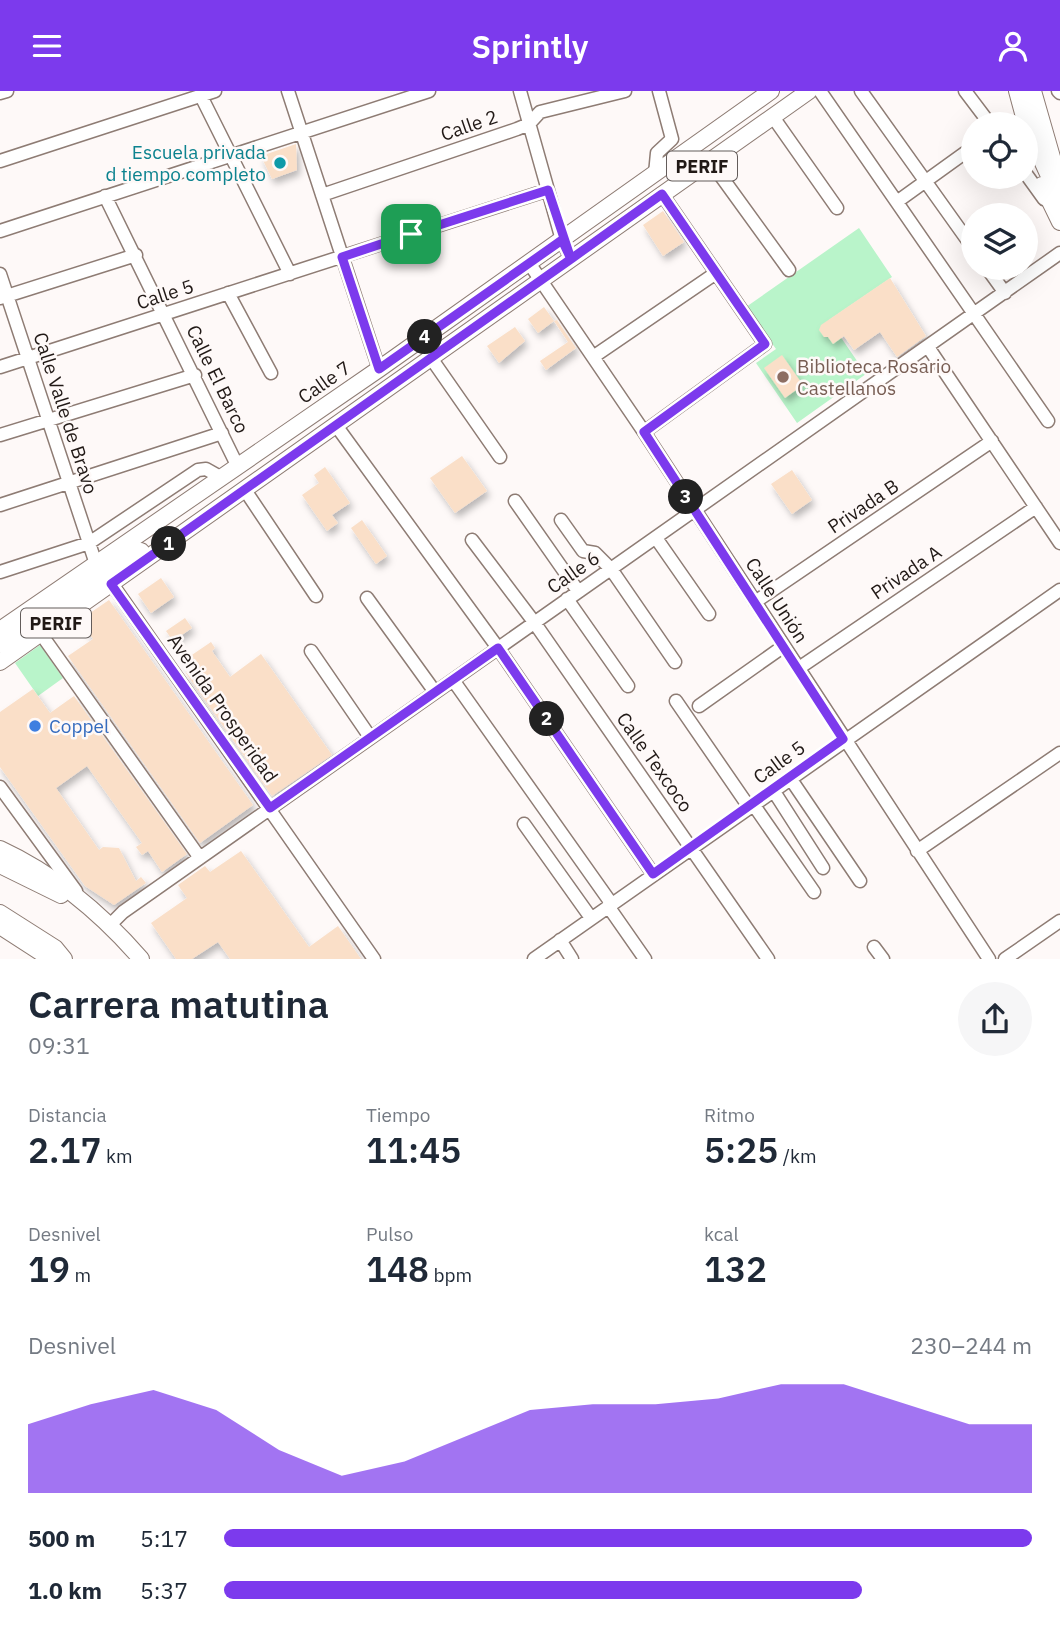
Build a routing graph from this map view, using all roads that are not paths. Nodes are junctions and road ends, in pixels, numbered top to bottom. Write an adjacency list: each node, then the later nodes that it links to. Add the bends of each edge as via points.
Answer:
1 (7, 91): 16 (street)
2 (215, 91): 18 (street)
3 (288, 91): 23 (street)
4 (429, 91): 23 (street)
5 (520, 91): 22 (street)
6 (625, 91): 22 (street, Calle 2, via 540,112)
7 (659, 91): 31 (street, via 672,139 657,153)
8 (771, 91): 24 (main road, Calle 7 / PERIF)
9 (809, 91): 21 (main road, PERIF)
10 (820, 91): 39 (street)
11 (861, 91): 32 (street)
12 (965, 91): 19 (street)
13 (1015, 91): 20 (main road); 41 (main road)
14 (1033, 91): 33 (main road)
15 (1043, 91): 25 (main road)
16 (0, 93)
17 (748, 94): 24 (main road)
18 (201, 96): 27 (street); 28 (street)
19 (981, 112)
20 (1019, 112)
21 (773, 117): 29 (main road, PERIF); 40 (street)
22 (530, 124): 35 (street); 37 (street, Calle 2)
23 (301, 132): 27 (street); 37 (street)
24 (700, 142): 31 (main road, Calle 7 / PERIF)
25 (1060, 149)
26 (961, 155): 32 (street)
27 (231, 156): 38 (street); 52 (street)
28 (0, 161)
29 (710, 161): 36 (main road, PERIF); 50 (street)
30 (1038, 164): 41 (main road)
31 (655, 174): 44 (main road, Calle 7 / PERIF)
32 (926, 180): 39 (street); 43 (street)
33 (1059, 181)
34 (1038, 188): 41 (street)
35 (548, 190): 44 (street); 47 (street, Calle 5)
36 (662, 194): 48 (main road, PERIF); 51 (street)
37 (322, 195): 47 (street)
38 (105, 197): 42 (street); 46 (street, Calle El Barco)
39 (898, 201): 59 (street)
40 (837, 208)
41 (1058, 212)
42 (0, 231)
43 (961, 231)
44 (562, 240): 48 (street); 49 (main road, Calle 7 / PERIF)
45 (1060, 253): 57 (street, Calle 6)
46 (136, 255): 58 (street); 60 (street, Calle El Barco)
47 (342, 257): 52 (street, Calle 5); 66 (street)
48 (571, 259): 54 (main road, PERIF)
49 (529, 263): 54 (street, Calle Unión); 66 (main road, Calle 7 / PERIF)
50 (789, 270)
51 (716, 272): 64 (street); 72 (street, via 765,344)
52 (290, 274): 56 (street, Calle 5)
53 (0, 275): 58 (street, Calle Valle de Bravo)
54 (541, 279): 63 (main road, PERIF); 64 (street, Calle Unión)
55 (996, 280): 57 (street)
56 (228, 293): 60 (street, Calle 5); 67 (street)
57 (1005, 293): 59 (street, Calle 6)
58 (4, 297): 62 (street, Calle Valle de Bravo)
59 (975, 313): 61 (street, Calle 6); 70 (street)
60 (165, 314): 62 (street, Calle 5); 68 (street, Calle El Barco)
61 (928, 347): 75 (street); 84 (street, Calle 6)
62 (28, 358): 65 (street, Calle 5); 69 (street, Calle Valle de Bravo)
63 (431, 358): 71 (main road, PERIF); 76 (street)
64 (593, 358): 72 (street, Calle Unión)
65 (0, 367)
66 (379, 369): 77 (main road, Calle 7 / PERIF)
67 (271, 373)
68 (194, 375): 69 (street); 73 (street, Calle El Barco)
69 (48, 419): 74 (street); 79 (street, Calle Valle de Bravo)
70 (1048, 421)
71 (335, 423): 80 (main road, PERIF); 107 (street)
72 (644, 432): 84 (street, Calle Unión)
73 (222, 433): 77 (street, Calle El Barco); 79 (street)
74 (0, 435)
75 (992, 441): 83 (street); 100 (street, Privada B)
76 (500, 457)
77 (238, 467): 78 (main road, Calle 7 / PERIF)
78 (222, 478): 89 (street, via 206,469 187,476); 91 (main road, Calle 7 / PERIF)
79 (69, 483): 82 (street); 89 (street, Calle Valle de Bravo)
80 (245, 490): 86 (main road, PERIF); 97 (street)
81 (515, 501): 96 (street)
82 (0, 505)
83 (1036, 507): 90 (street); 111 (street, Privada A)
84 (694, 509): 87 (street, Calle 6); 100 (street, Calle Unión)
85 (561, 520): 92 (street, via 583,551 596,553)
86 (187, 531): 94 (main road, PERIF); 105 (main road, via 154,543)
87 (656, 538): 92 (street, Calle 6); 101 (street)
88 (472, 540): 102 (street, Calle Texcoco)
89 (89, 543): 91 (street, Calle Valle de Bravo); 93 (street)
90 (1060, 543)
91 (96, 564): 103 (main road, Calle 7 / PERIF)
92 (611, 569): 96 (street, Calle 6); 110 (street)
93 (0, 572)
94 (111, 584): 104 (main road, PERIF); 124 (street, Avenida Prosperidad)
95 (1060, 590): 118 (street, Calle 5)
96 (578, 591): 99 (street, Calle 6)
97 (316, 597)
98 (367, 598): 114 (street)
99 (567, 599): 102 (street, Calle 6); 113 (street)
100 (755, 602): 106 (street, Calle Unión)
101 (709, 614)
102 (534, 622): 107 (street, Calle 6); 126 (street, Calle Texcoco)
103 (0, 630)
104 (41, 633): 109 (main road, PERIF); 129 (street)
105 (0, 644)
106 (784, 646): 111 (street, Calle Unión); 116 (street)
107 (498, 648): 112 (street, Calle 6); 132 (street)
108 (311, 651): 117 (street)
109 (0, 662)
110 (676, 662)
111 (799, 668): 118 (street, Calle Unión)
112 (453, 680): 114 (street, Calle 6); 135 (street)
113 (628, 686)
114 (435, 692): 117 (street, Calle 6)
115 (676, 701): 123 (street)
116 (699, 706)
117 (370, 737): 124 (street, Calle 6)
118 (843, 739): 120 (street, Calle 5); 128 (street, Calle Unión)
119 (1060, 753): 128 (street)
120 (790, 778): 122 (street, Calle 5); 133 (street)
121 (0, 787): 136 (street)
122 (773, 790): 123 (street, Calle 5); 131 (street)
123 (751, 805): 126 (street, Calle 5); 134 (street)
124 (270, 808): 129 (street, Calle 6); 147 (street, Avenida Prosperidad)
125 (524, 824): 138 (street)
126 (691, 848): 132 (street, Calle 5); 151 (street, Calle Texcoco)
127 (0, 849): 136 (main road)
128 (917, 851): 153 (street, Calle Unión)
129 (200, 857): 140 (street, Calle 6)
130 (0, 865): 136 (main road)
131 (823, 868)
132 (653, 874): 135 (street, Calle 5)
133 (860, 881)
134 (814, 892)
135 (609, 904): 138 (street, Calle 5); 150 (street)
136 (86, 905): 140 (main road)
137 (0, 913): 144 (main road)
138 (591, 918): 142 (street, Calle 5)
139 (1060, 921): 154 (street)
140 (110, 925): 146 (main road)
141 (0, 926): 144 (main road)
142 (560, 940): 148 (street, Calle 5); 149 (street)
143 (874, 947): 152 (street)
144 (50, 952): 145 (main road)
145 (64, 959)
146 (141, 959)
147 (374, 959)
148 (534, 959)
149 (572, 959)
150 (645, 959)
151 (768, 959)
152 (883, 959)
153 (989, 959)
154 (1005, 959)

